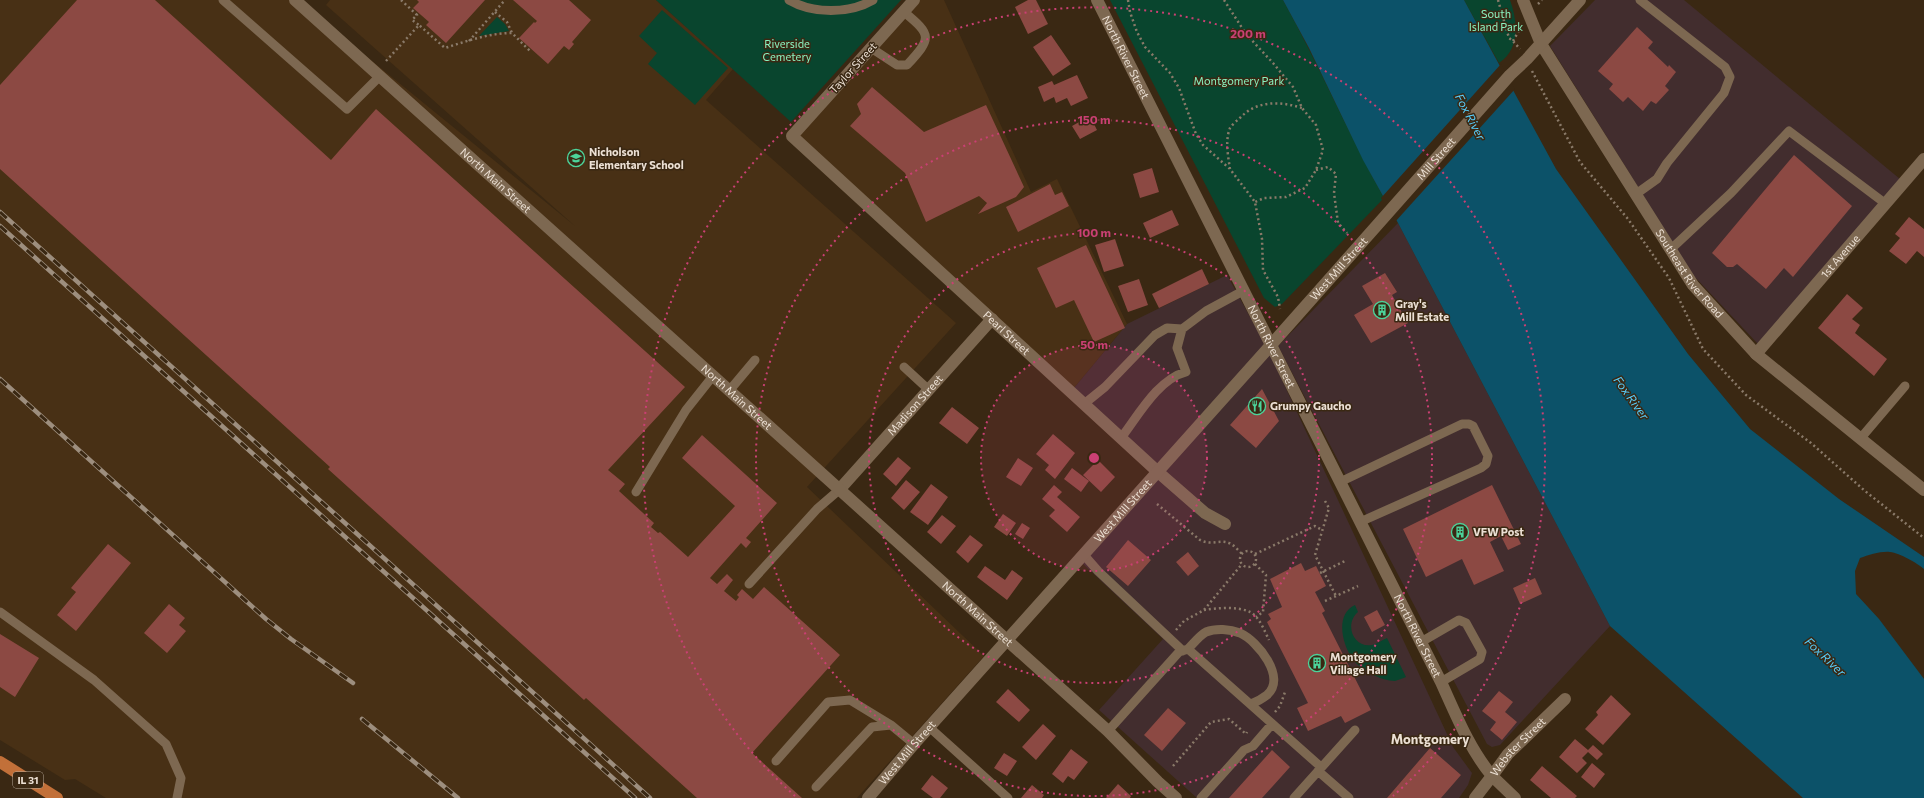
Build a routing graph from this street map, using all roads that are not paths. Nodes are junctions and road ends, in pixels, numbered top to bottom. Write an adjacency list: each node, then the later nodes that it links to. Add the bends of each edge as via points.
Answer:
1 (222, 0): 13 (lane, via 347,109)
2 (295, 0): 13 (street, North Main Street)
3 (789, 0): 4 (lane, via 811,8 830,10 849,9)
4 (873, 0)
5 (914, 0): 10 (street, Taylor Street)
6 (1097, 0): 20 (street, North River Street)
7 (1523, 0): 11 (street, Southeast River Road)
8 (1580, 0): 11 (street, Mill Street)
9 (1640, 0): 16 (lane, via 1725,67 1730,77 1724,93 1666,163 1657,179)
10 (904, 12): 12 (street, Taylor Street); 12 (lane, via 921,27 926,37 922,48 907,65 897,65)
11 (1541, 44): 16 (street, Southeast River Road); 18 (street, Mill Street, via 1510,75)
12 (871, 48): 14 (street, Taylor Street)
13 (380, 76): 27 (street, North Main Street)
14 (792, 136): 21 (street, Pearl Street)
15 (1922, 166): 17 (street, 1st Avenue)
16 (1636, 194): 19 (street, Southeast River Road)
17 (1886, 204): 19 (lane, via 1789,131 1731,192); 24 (street, 1st Avenue)
18 (1378, 223): 23 (street, West Mill Street)
19 (1671, 249): 24 (street, Southeast River Road, via 1693,285)
20 (1243, 291): 22 (lane, via 1206,311); 23 (street, North River Street)
21 (992, 320): 29 (street, Madison Street); 31 (street, Pearl Street)
22 (1182, 329): 31 (lane, via 1167,328 1155,335 1105,387); 32 (lane, via 1178,348 1186,372 1175,375 1162,384)
23 (1271, 345): 34 (street, West Mill Street); 35 (street, North River Street)
24 (1756, 354): 33 (street, Southeast River Road)
25 (755, 360): 30 (lane)
26 (904, 367): 29 (lane)
27 (713, 376): 30 (street, North Main Street); 38 (lane, via 686,410)
28 (1905, 386): 33 (lane)
29 (929, 390): 36 (street, Madison Street)
30 (729, 391): 36 (street, North Main Street)
31 (1084, 404): 32 (street, Pearl Street)
32 (1120, 438): 34 (street, Pearl Street)
33 (1860, 439): 37 (street, Southeast River Road)
34 (1158, 472): 40 (street, Pearl Street, via 1205,513); 41 (street, West Mill Street)
35 (1340, 482): 39 (street, North River Street); 39 (lane, via 1462,424 1473,426 1488,456 1482,468)
36 (839, 490): 42 (lane, via 817,509); 44 (street, North Main Street)
37 (1924, 490)
38 (636, 492)
39 (1360, 522): 45 (street, North River Street)
40 (1225, 524)
41 (1084, 555): 44 (street, West Mill Street); 46 (lane, via 1168,637)
42 (749, 584)
43 (0, 612): 64 (lane, via 94,680 166,744 181,778)
44 (1008, 641): 52 (street, West Mill Street); 54 (street, North Main Street)
45 (1421, 642): 47 (street, North River Street); 47 (lane, via 1458,620 1466,623 1482,652 1480,659)
46 (1185, 650): 49 (lane); 49 (lane, via 1206,632 1220,629 1241,634 1254,644 1268,658 1274,675 1273,686 1268,695); 54 (lane, via 1179,652)
47 (1441, 682): 59 (street, North River Street, via 1468,742)
48 (1565, 699): 59 (street, Webster Street, via 1508,754)
49 (1251, 704): 50 (lane)
50 (1272, 724): 58 (lane); 67 (lane, via 1252,746 1244,750)
51 (891, 725): 55 (lane); 56 (lane, via 850,700 828,702); 60 (lane, via 872,727)
52 (929, 727): 55 (street, West Mill Street); 66 (lane)
53 (1355, 730): 58 (lane)
54 (1108, 731): 61 (street, North Main Street)
55 (914, 744): 65 (street, West Mill Street)
56 (776, 761)
57 (0, 762): 63 (main road, IL 31)
58 (1320, 769): 62 (lane); 68 (lane)
59 (1492, 776): 69 (street, Webster Street); 70 (street, North River Street)
60 (816, 787)
61 (1174, 797)
62 (1347, 797)
63 (57, 798)
64 (177, 798)
65 (868, 798)
66 (1008, 798)
67 (1201, 798)
68 (1294, 798)
69 (1475, 798)
70 (1515, 798)

